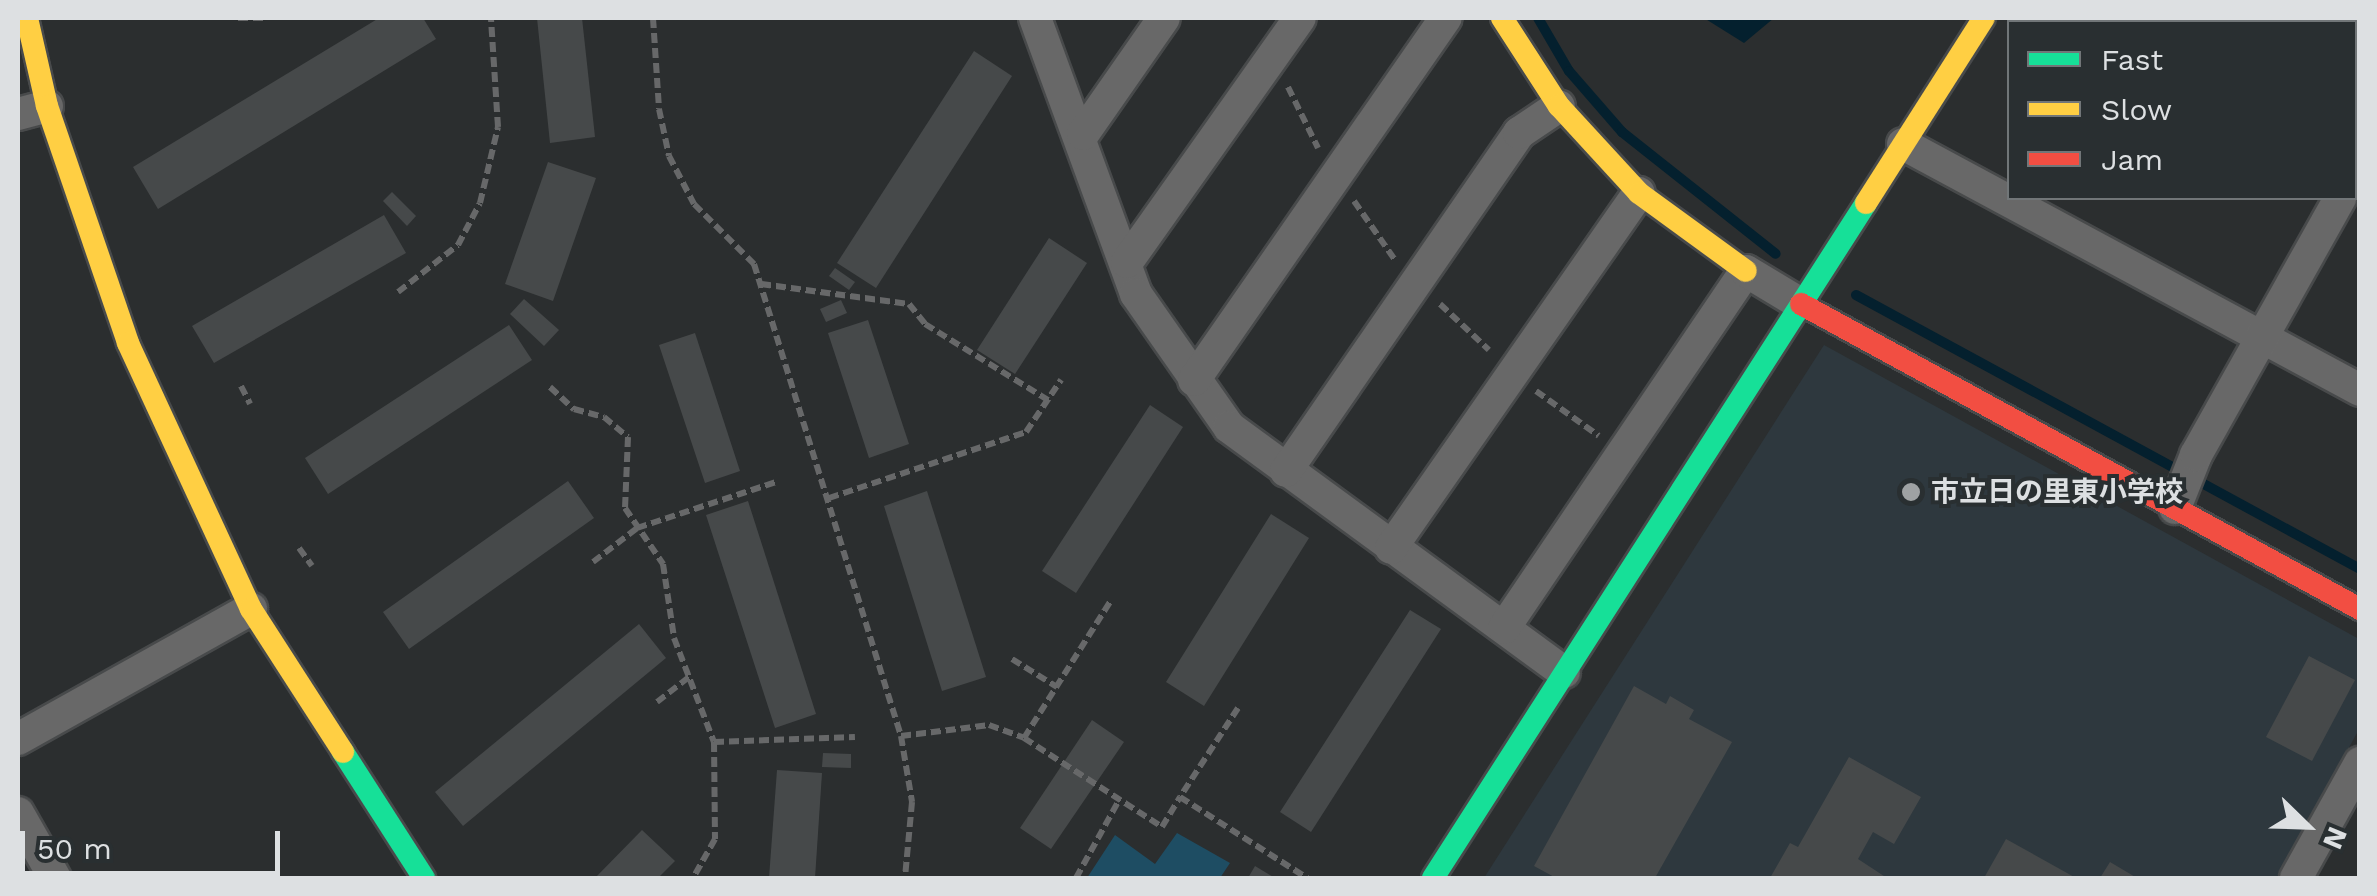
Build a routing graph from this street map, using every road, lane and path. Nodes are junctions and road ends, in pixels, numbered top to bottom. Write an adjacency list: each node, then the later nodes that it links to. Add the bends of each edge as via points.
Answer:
1 (27, 18): 14 (street)
2 (238, 18): 3 (path)
3 (267, 18)
4 (491, 18): 24 (path, via 498,127 480,203 458,246)
5 (653, 18): 23 (path, via 658,109 669,156 694,204 754,264)
6 (1035, 18): 15 (street)
7 (1164, 18): 15 (street)
8 (1300, 18): 12 (street)
9 (1446, 18): 17 (street)
10 (1502, 18): 13 (street)
11 (1984, 18): 16 (street)
12 (1273, 56): 17 (path); 20 (street)
13 (1559, 106): 18 (street); 22 (street, via 1519,133)
14 (32, 110): 45 (street, via 128,343)
15 (1083, 134): 20 (street)
16 (1902, 144): 25 (street); 26 (street)
17 (1335, 177): 22 (path); 28 (street)
18 (1638, 193): 21 (street); 40 (street)
19 (2339, 200): 26 (street)
20 (1127, 262): 28 (street, via 1136,294)
21 (1746, 270): 25 (street); 46 (street)
22 (1417, 282): 34 (street)
23 (760, 284): 32 (path, via 909,304 925,324); 36 (path)
24 (398, 292)
25 (1802, 304): 37 (street); 48 (street)
26 (2264, 338): 31 (street); 37 (street, via 2196,455)
27 (1061, 380): 32 (path)
28 (1194, 380): 34 (street, via 1229,428)
29 (240, 386): 33 (path)
30 (550, 386): 38 (path, via 574,409 604,416 628,437 625,508)
31 (2360, 390)
32 (1048, 400): 36 (path, via 1026,432)
33 (250, 404)
34 (1286, 471): 40 (street)
35 (776, 482): 38 (path)
36 (829, 498): 53 (path)
37 (2175, 508): 44 (street)
38 (637, 528): 41 (path); 49 (path, via 663,564 674,638)
39 (299, 548): 42 (path)
40 (1391, 548): 46 (street)
41 (592, 562)
42 (312, 566)
43 (1110, 602): 50 (path)
44 (2360, 609)
45 (251, 610): 56 (street); 63 (street)
46 (1504, 628): 48 (street)
47 (1012, 659): 50 (path)
48 (1564, 672): 68 (street)
49 (688, 677): 51 (path); 57 (path)
50 (1057, 687): 55 (path)
51 (657, 702)
52 (1238, 708): 59 (path)
53 (901, 736): 55 (path, via 988,725); 65 (path, via 912,802)
54 (855, 737): 57 (path)
55 (1024, 738): 60 (path)
56 (18, 740)
57 (714, 742): 64 (path, via 715,839)
58 (2360, 763): 69 (street)
59 (1180, 797): 60 (path, via 1162,827); 67 (path)
60 (1119, 800): 66 (path)
61 (18, 813): 62 (street)
62 (44, 875)
63 (424, 878)
64 (692, 878)
65 (905, 878)
66 (1076, 878)
67 (1307, 878)
68 (1433, 878)
69 (2296, 878)

